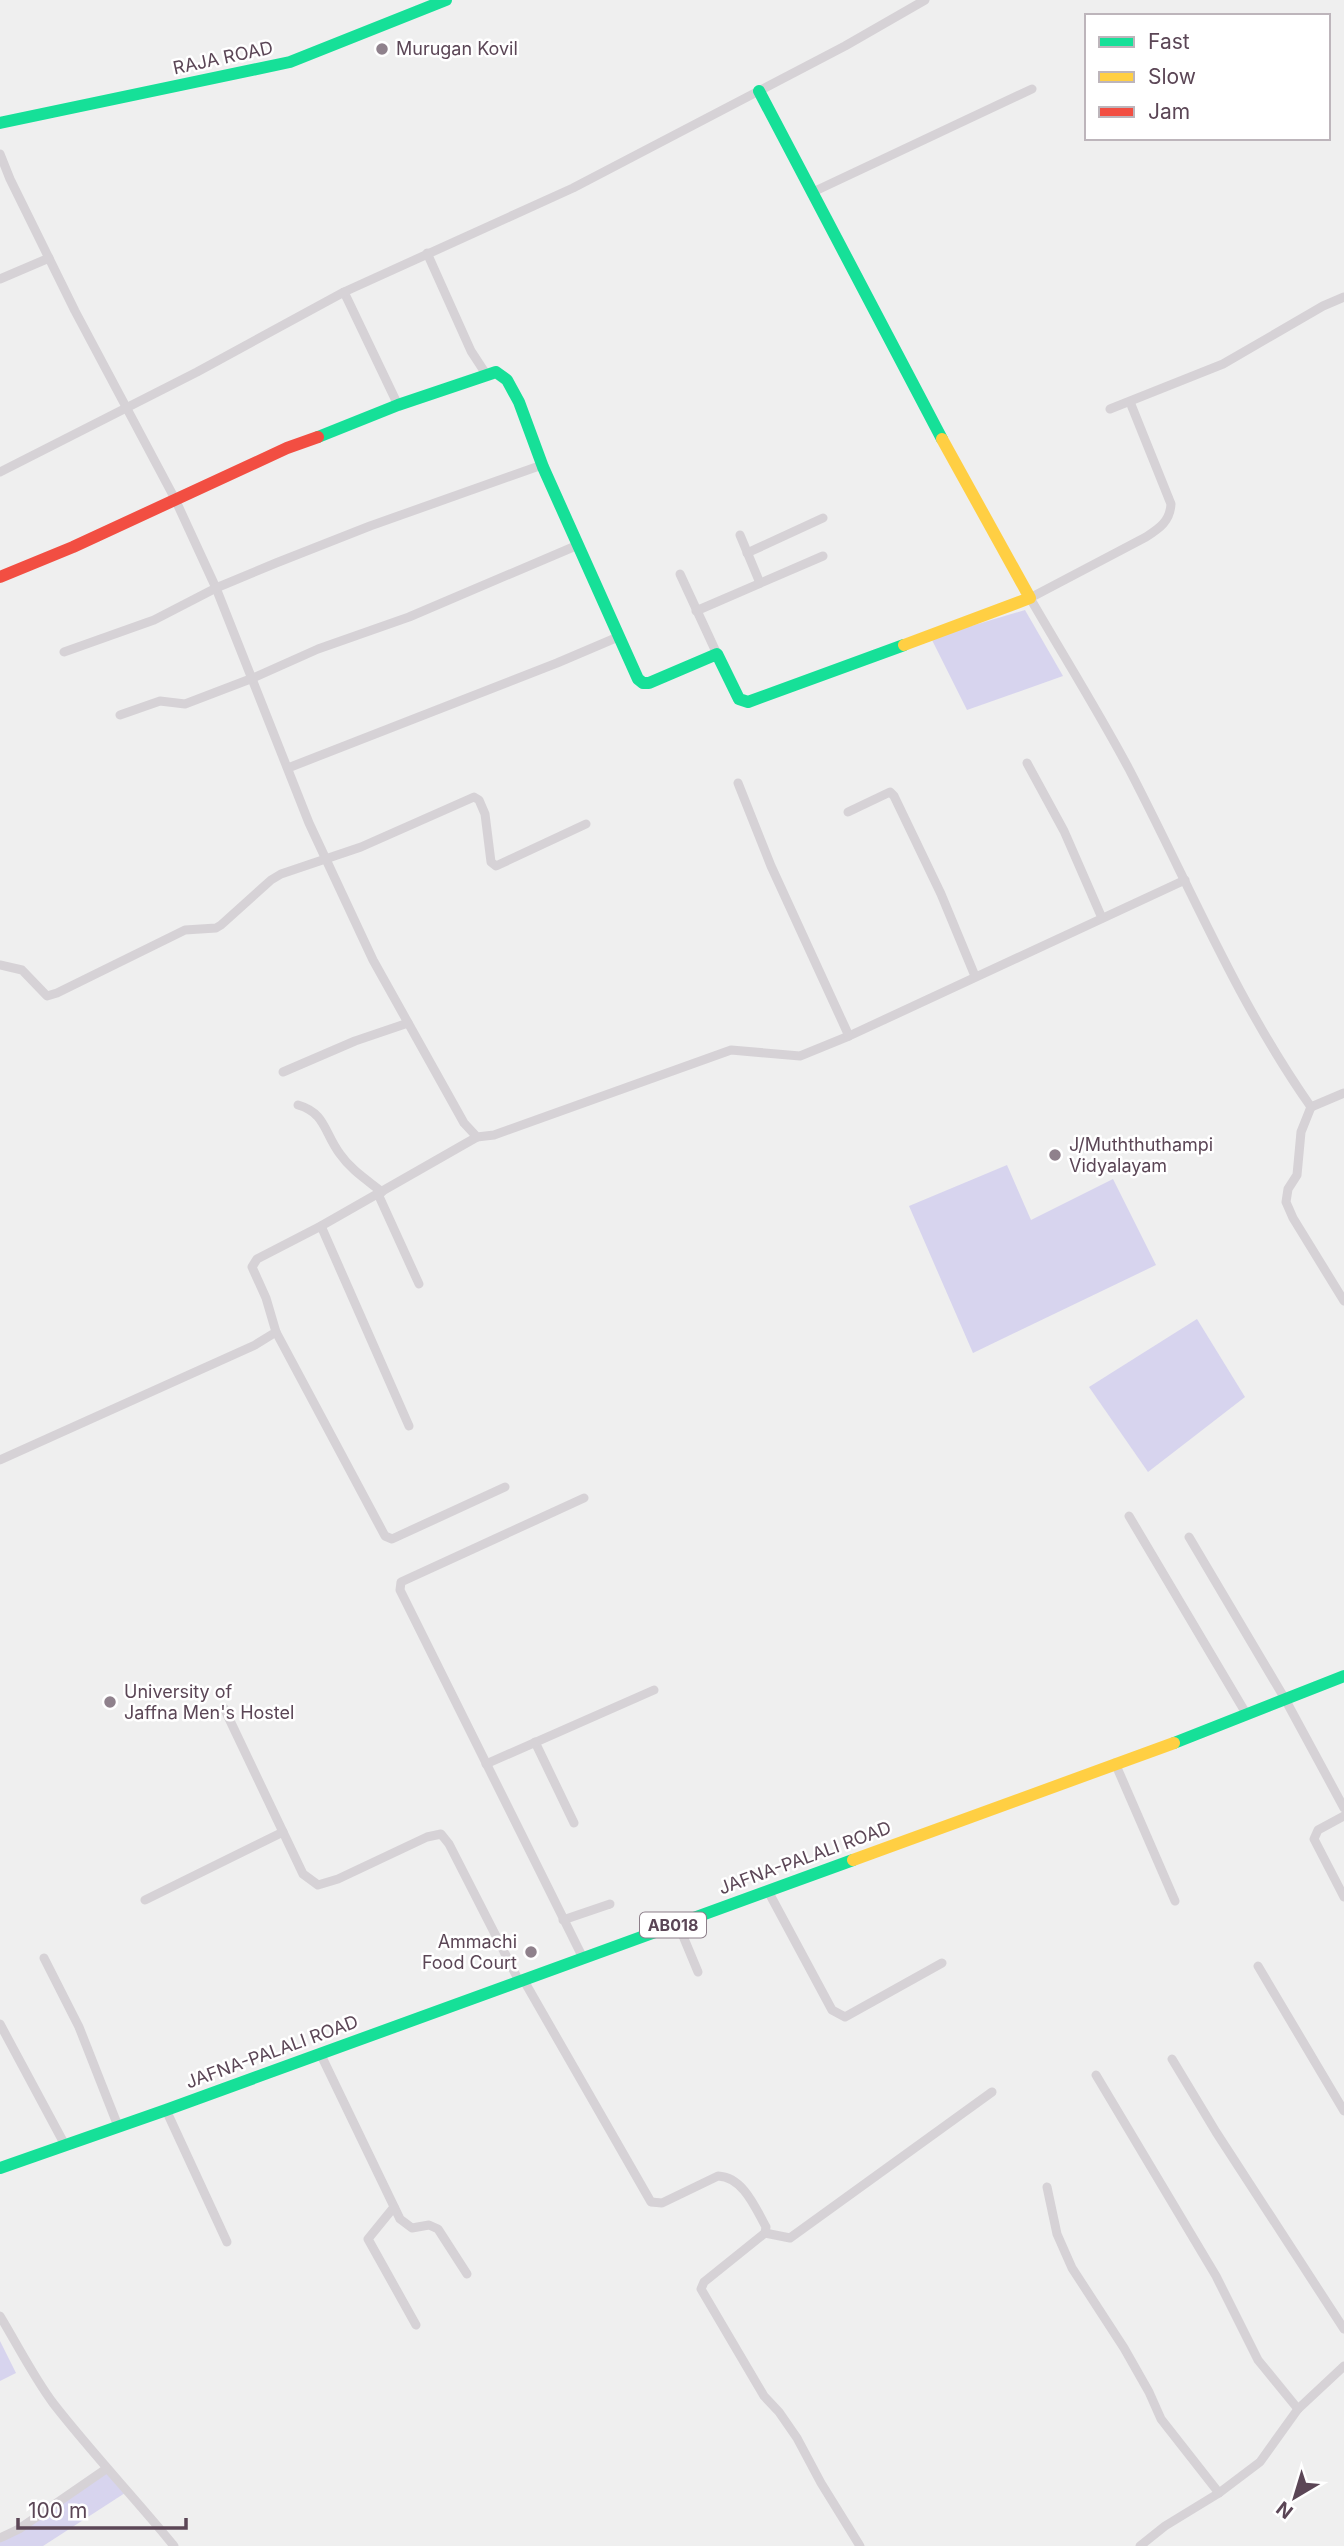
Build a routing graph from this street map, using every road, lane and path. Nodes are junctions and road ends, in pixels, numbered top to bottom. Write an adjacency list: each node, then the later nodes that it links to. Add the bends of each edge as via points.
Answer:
1 (446, 0): 5 (street, RAJA ROAD, via 290,62)
2 (925, 0): 4 (street)
3 (1032, 89): 7 (street)
4 (759, 91): 7 (street); 8 (street, via 573,188)
5 (0, 123)
6 (0, 154): 9 (street)
7 (813, 192): 30 (street)
8 (427, 253): 11 (street); 13 (street)
9 (49, 258): 10 (street); 16 (street)
10 (0, 279)
11 (344, 292): 15 (street); 16 (street)
12 (1344, 297): 14 (street, via 1223,364)
13 (486, 374): 15 (street); 18 (street, via 496,372 507,380)
14 (1130, 402): 17 (street); 30 (street, via 1171,504 1168,517 1146,537)
15 (398, 405): 20 (street)
16 (127, 408): 19 (street); 20 (street)
17 (1110, 409)
18 (542, 465): 23 (street); 29 (street, via 370,526)
19 (0, 472)
20 (175, 499): 27 (street); 29 (street)
21 (823, 517): 24 (street)
22 (740, 535): 24 (street)
23 (578, 545): 32 (street); 35 (street)
24 (747, 553): 28 (street)
25 (823, 556): 28 (street)
26 (680, 574): 31 (street)
27 (0, 577)
28 (760, 583): 31 (street)
29 (216, 588): 33 (street, via 154,620); 35 (street)
30 (1030, 598): 34 (street, via 748,702 739,699); 43 (street, via 1128,767)
31 (696, 611): 34 (street)
32 (618, 637): 34 (street, via 643,683); 38 (street)
33 (64, 652)
34 (717, 654)
35 (253, 678): 36 (street, via 185,704 160,701); 38 (street)
36 (120, 715)
37 (1027, 763): 44 (street, via 1064,831)
38 (288, 768): 42 (street)
39 (738, 783): 48 (street)
40 (848, 812): 46 (street, via 890,792 894,796)
41 (586, 824): 42 (street, via 496,866 491,862 485,814 474,797)
42 (326, 859): 45 (street, via 271,880 216,928 185,930 58,993 47,996 22,970); 47 (street)
43 (1185, 880): 44 (street); 52 (street, via 1233,978 1282,1066)
44 (1102, 918): 46 (street)
45 (0, 965)
46 (975, 976): 48 (street)
47 (408, 1023): 49 (street); 53 (street, via 464,1123)
48 (849, 1036): 53 (street, via 800,1056 731,1050 494,1135)
49 (283, 1072)
50 (1344, 1093): 52 (street)
51 (298, 1105): 54 (street, via 317,1113 340,1155)
52 (1311, 1107): 57 (street, via 1301,1132 1297,1175 1286,1202)
53 (477, 1137): 54 (street)
54 (380, 1193): 55 (street); 56 (street)
55 (321, 1226): 58 (street, via 254,1263); 59 (street)
56 (419, 1284)
57 (1344, 1301)
58 (276, 1332): 60 (street); 61 (street, via 385,1536 391,1539)
59 (409, 1426)
60 (0, 1460)
61 (505, 1487)
62 (583, 1498): 71 (street, via 401,1582 400,1590)
63 (1129, 1516): 69 (street)
64 (1189, 1536): 67 (street)
65 (1344, 1676): 67 (street, JAFNA-PALALI ROAD / AB018)
66 (654, 1690): 70 (street)
67 (1285, 1699): 69 (street, JAFNA-PALALI ROAD / AB018); 73 (street)
68 (224, 1708): 76 (street)
69 (1247, 1715): 72 (street, JAFNA-PALALI ROAD / AB018)
70 (535, 1742): 71 (street); 75 (street)
71 (486, 1763): 82 (street)
72 (1115, 1763): 77 (street, JAFNA-PALALI ROAD / AB018); 80 (street)
73 (1344, 1808)
74 (1344, 1816): 78 (street, via 1318,1830 1314,1839)
75 (574, 1823)
76 (283, 1832): 79 (street); 89 (street, via 303,1874 318,1885 441,1834)
77 (768, 1891): 83 (street, JAFNA-PALALI ROAD / AB018); 86 (street, via 832,2010 845,2017)
78 (1344, 1897)
79 (145, 1900)
80 (1175, 1901)
81 (610, 1904): 82 (street)
82 (563, 1920): 85 (street)
83 (678, 1924): 85 (street, JAFNA-PALALI ROAD / AB018); 88 (street)
84 (44, 1958): 97 (street, via 79,2027)
85 (583, 1958): 89 (street, JAFNA-PALALI ROAD / AB018)
86 (942, 1964)
87 (1258, 1966): 96 (street)
88 (698, 1972)
89 (521, 1980): 91 (street, JAFNA-PALALI ROAD / AB018); 102 (street, via 651,2202 662,2203 727,2176 755,2207)
90 (0, 2024): 98 (street)
91 (320, 2053): 95 (street, JAFNA-PALALI ROAD / AB018); 101 (street)
92 (1172, 2059): 107 (street)
93 (1096, 2075): 109 (street, via 1216,2276 1258,2360)
94 (992, 2092): 102 (street, via 790,2238)
95 (166, 2110): 97 (street, JAFNA-PALALI ROAD / AB018); 103 (street)
96 (1344, 2112)
97 (118, 2126): 98 (street, JAFNA-PALALI ROAD / AB018)
98 (65, 2145): 99 (street, JAFNA-PALALI ROAD / AB018)
99 (0, 2168)
100 (1047, 2187): 111 (street, via 1057,2234 1072,2268 1124,2348 1161,2419)
101 (394, 2207): 104 (street, via 405,2225 438,2229); 106 (street, via 368,2239)
102 (765, 2233): 114 (street, via 701,2289)
103 (227, 2242)
104 (467, 2274)
105 (0, 2316): 110 (street, via 51,2400)
106 (416, 2325)
107 (1344, 2329)
108 (1344, 2366): 109 (street)
109 (1298, 2409): 111 (street, via 1260,2462)
110 (106, 2469): 112 (street); 113 (street)
111 (1219, 2493): 115 (street)
112 (0, 2538)
113 (174, 2546)
114 (860, 2546)
115 (1140, 2546)

